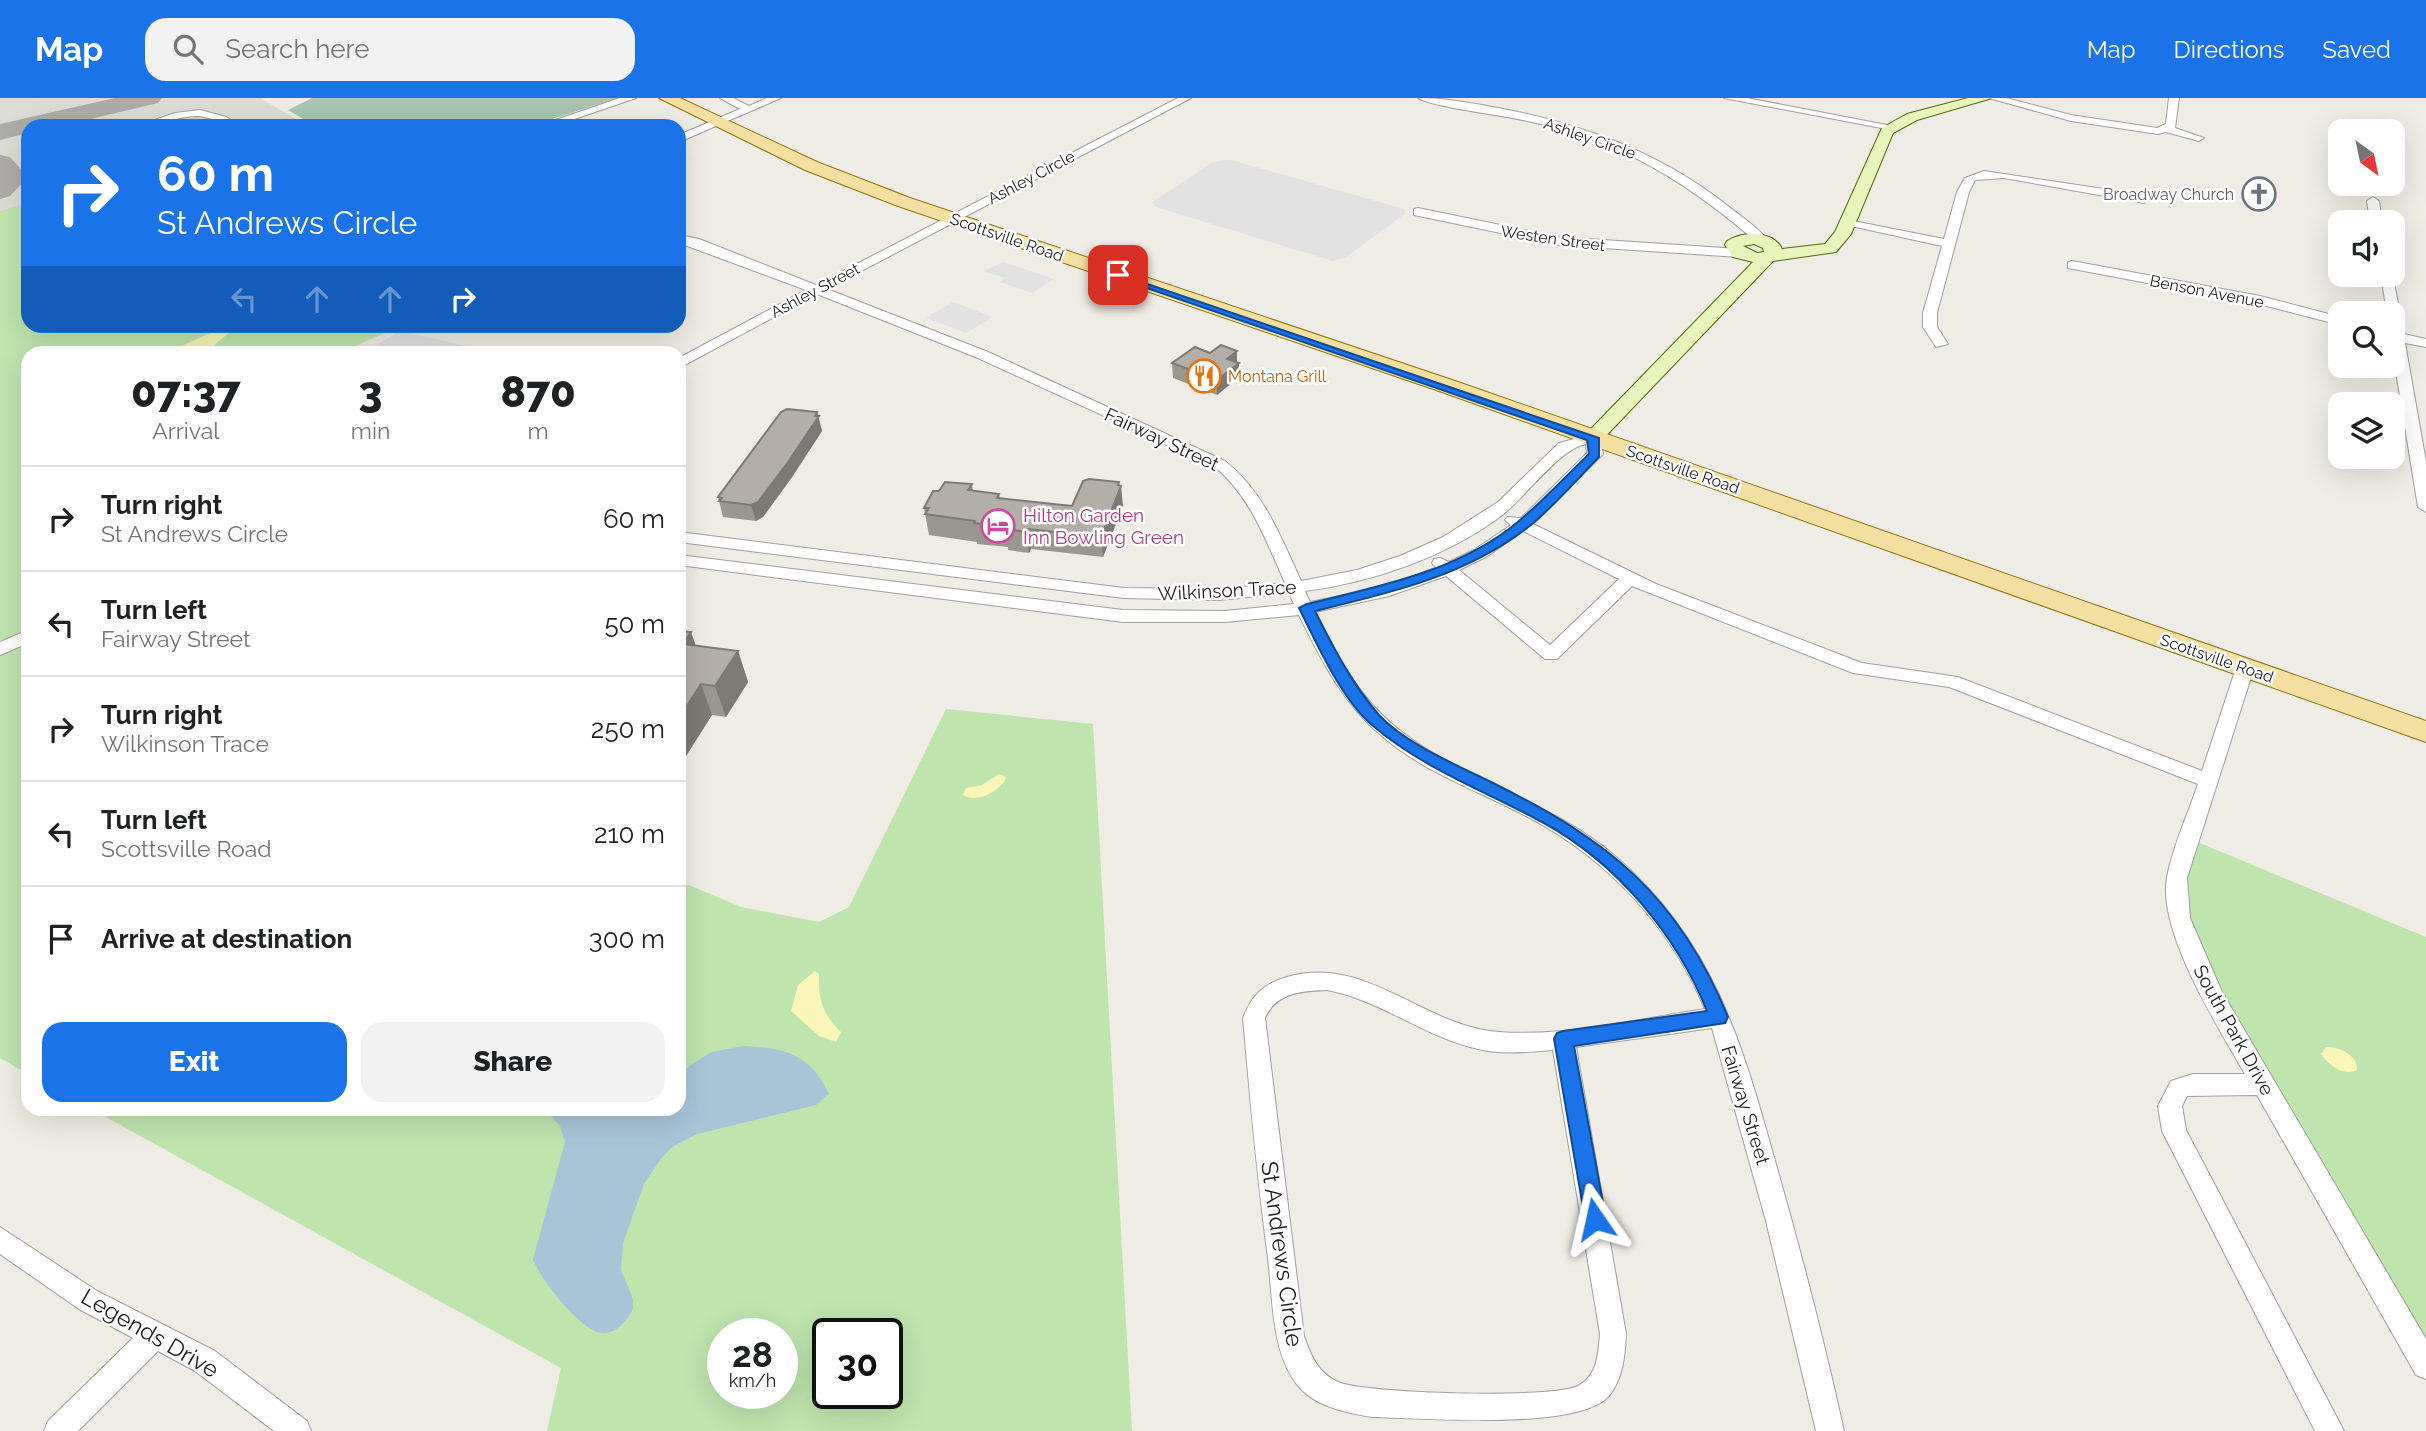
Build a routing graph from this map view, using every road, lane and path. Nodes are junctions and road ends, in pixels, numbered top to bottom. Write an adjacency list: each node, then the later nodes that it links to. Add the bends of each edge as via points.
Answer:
1 (631, 98): 14 (street)
2 (667, 98): 15 (main road, Scottsville Road)
3 (725, 98): 11 (street)
4 (776, 98): 11 (street)
5 (1186, 98): 24 (street, Ashley Circle)
6 (1423, 98): 25 (street, Ashley Circle, via 1548,122 1613,143 1667,170)
7 (1729, 98): 16 (street)
8 (1985, 98): 16 (street, via 1912,117)
9 (1994, 98): 17 (street, via 2084,120)
10 (2174, 98): 17 (street)
11 (748, 109): 15 (street)
12 (168, 119): 13 (street, via 208,113)
13 (220, 119)
14 (565, 119)
15 (718, 123): 18 (street); 24 (main road, Scottsville Road, via 825,172)
16 (1892, 127): 26 (street, via 1878,148)
17 (2168, 129): 19 (street)
18 (686, 136)
19 (2199, 138)
20 (2144, 199): 29 (street, via 1980,174 1967,182)
21 (2373, 201): 22 (street)
22 (2374, 210)
23 (1418, 212): 30 (street, Westen Street, via 1558,241 1624,248)
24 (952, 218): 34 (street, Ashley Street); 41 (main road, Scottsville Road)
25 (1739, 221): 30 (street); 31 (street, Ashley Circle)
26 (1848, 224): 28 (street); 29 (street)
27 (686, 240): 34 (street, Fairway Street)
28 (1835, 244): 31 (street, via 1821,251)
29 (1951, 244): 38 (street, via 1930,313 1930,327)
30 (1739, 247): 31 (street); 33 (street)
31 (1767, 249): 33 (street)
32 (2072, 265): 35 (street, Benson Avenue, via 2260,300)
33 (1747, 278): 41 (street)
34 (814, 290): 39 (street, Ashley Street); 50 (street, Fairway Street, via 983,355 1220,464 1250,491)
35 (2328, 318)
36 (2405, 339): 37 (street)
37 (2426, 343)
38 (1941, 344)
39 (686, 360)
40 (2403, 378): 42 (street)
41 (1593, 438): 43 (street, Wilkinson Trace, via 1566,444); 44 (street, Wilkinson Trace, via 1595,454); 54 (main road, Scottsville Road)
42 (2426, 507)
43 (1497, 511): 44 (street); 46 (street, Wilkinson Trace)
44 (1523, 524): 48 (street, Wilkinson Trace); 49 (street)
45 (686, 538): 50 (street, Wilkinson Trace, via 1124,593 1210,595)
46 (1424, 551): 48 (street); 50 (street, Wilkinson Trace, via 1367,571)
47 (686, 561): 51 (street, Wilkinson Trace, via 1123,616 1217,617)
48 (1447, 569): 49 (street, via 1551,655); 51 (street, Wilkinson Trace, via 1377,593)
49 (1630, 578): 56 (street, via 1859,669 1952,681)
50 (1296, 587): 51 (street, Fairway Street)
51 (1307, 608): 57 (street, Fairway Street, via 1353,694 1388,732 1551,819 1626,876 1689,954)
52 (21, 639): 53 (street)
53 (0, 649)
54 (2245, 668): 55 (main road, Scottsville Road); 56 (street, South Park Drive)
55 (2426, 732)
56 (2209, 781): 59 (street, South Park Drive, via 2177,878 2179,918 2212,996)
57 (1719, 1017): 58 (street, St Andrews Circle); 65 (street, Fairway Street, via 1799,1290)
58 (1563, 1039): 58 (street, St Andrews Circle, via 1527,1043 1476,1039 1379,993 1348,984 1296,983 1271,993 1260,1004 1254,1033 1291,1336 1303,1369 1317,1385 1337,1396 1372,1403 1518,1407 1572,1404 1601,1387 1612,1359 1611,1306)
59 (2264, 1085): 62 (street, South Park Drive); 66 (street, via 2193,1084 2179,1088 2171,1106 2174,1131)
60 (0, 1239): 61 (street, Legends Drive, via 88,1300)
61 (155, 1335): 63 (street); 64 (street, Legends Drive, via 205,1361)
62 (2426, 1366)
63 (58, 1431)
64 (297, 1431)
65 (1830, 1431)
66 (2330, 1431)

